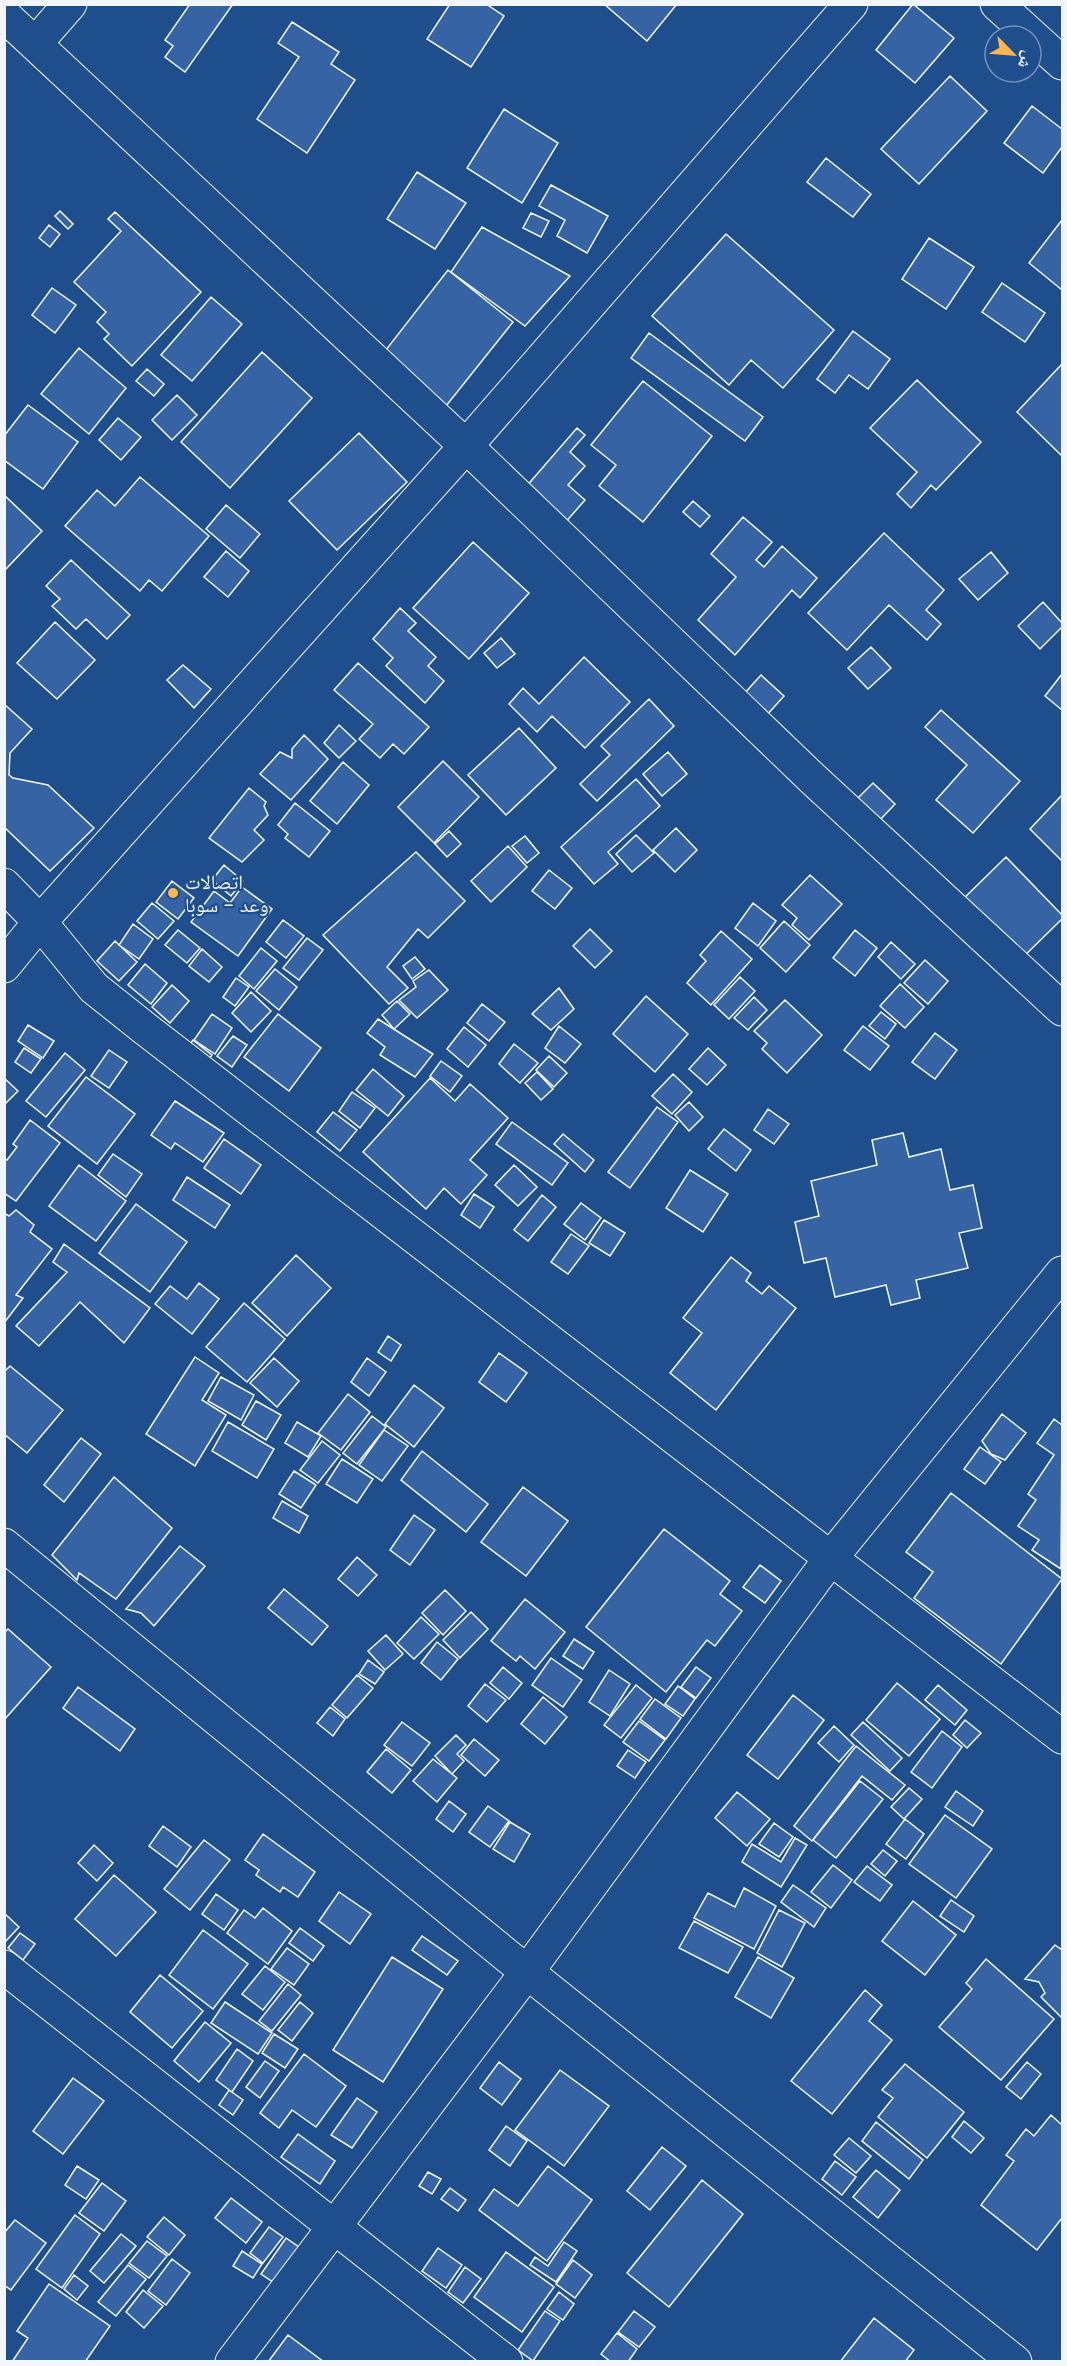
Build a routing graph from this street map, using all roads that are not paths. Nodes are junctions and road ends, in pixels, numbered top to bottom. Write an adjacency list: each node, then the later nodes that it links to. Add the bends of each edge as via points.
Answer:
1 (70, 4): 5 (street)
2 (851, 4): 7 (street)
3 (997, 4): 6 (street)
4 (4, 15): 5 (street)
5 (35, 44): 7 (street)
6 (1062, 63)
7 (466, 447): 9 (street); 11 (street, via 813,779)
8 (4, 885): 9 (street)
9 (40, 922): 10 (street); 14 (street, via 94,987 135,1021)
10 (4, 966)
11 (1062, 1009)
12 (1062, 1273): 14 (street)
13 (4, 1545): 17 (street)
14 (830, 1559): 15 (street); 17 (street)
15 (1062, 1737)
16 (4, 1967): 18 (street)
17 (527, 1972): 18 (street); 21 (street)
18 (334, 2227): 19 (street); 20 (street)
19 (232, 2361)
20 (507, 2361)
21 (1015, 2361)

